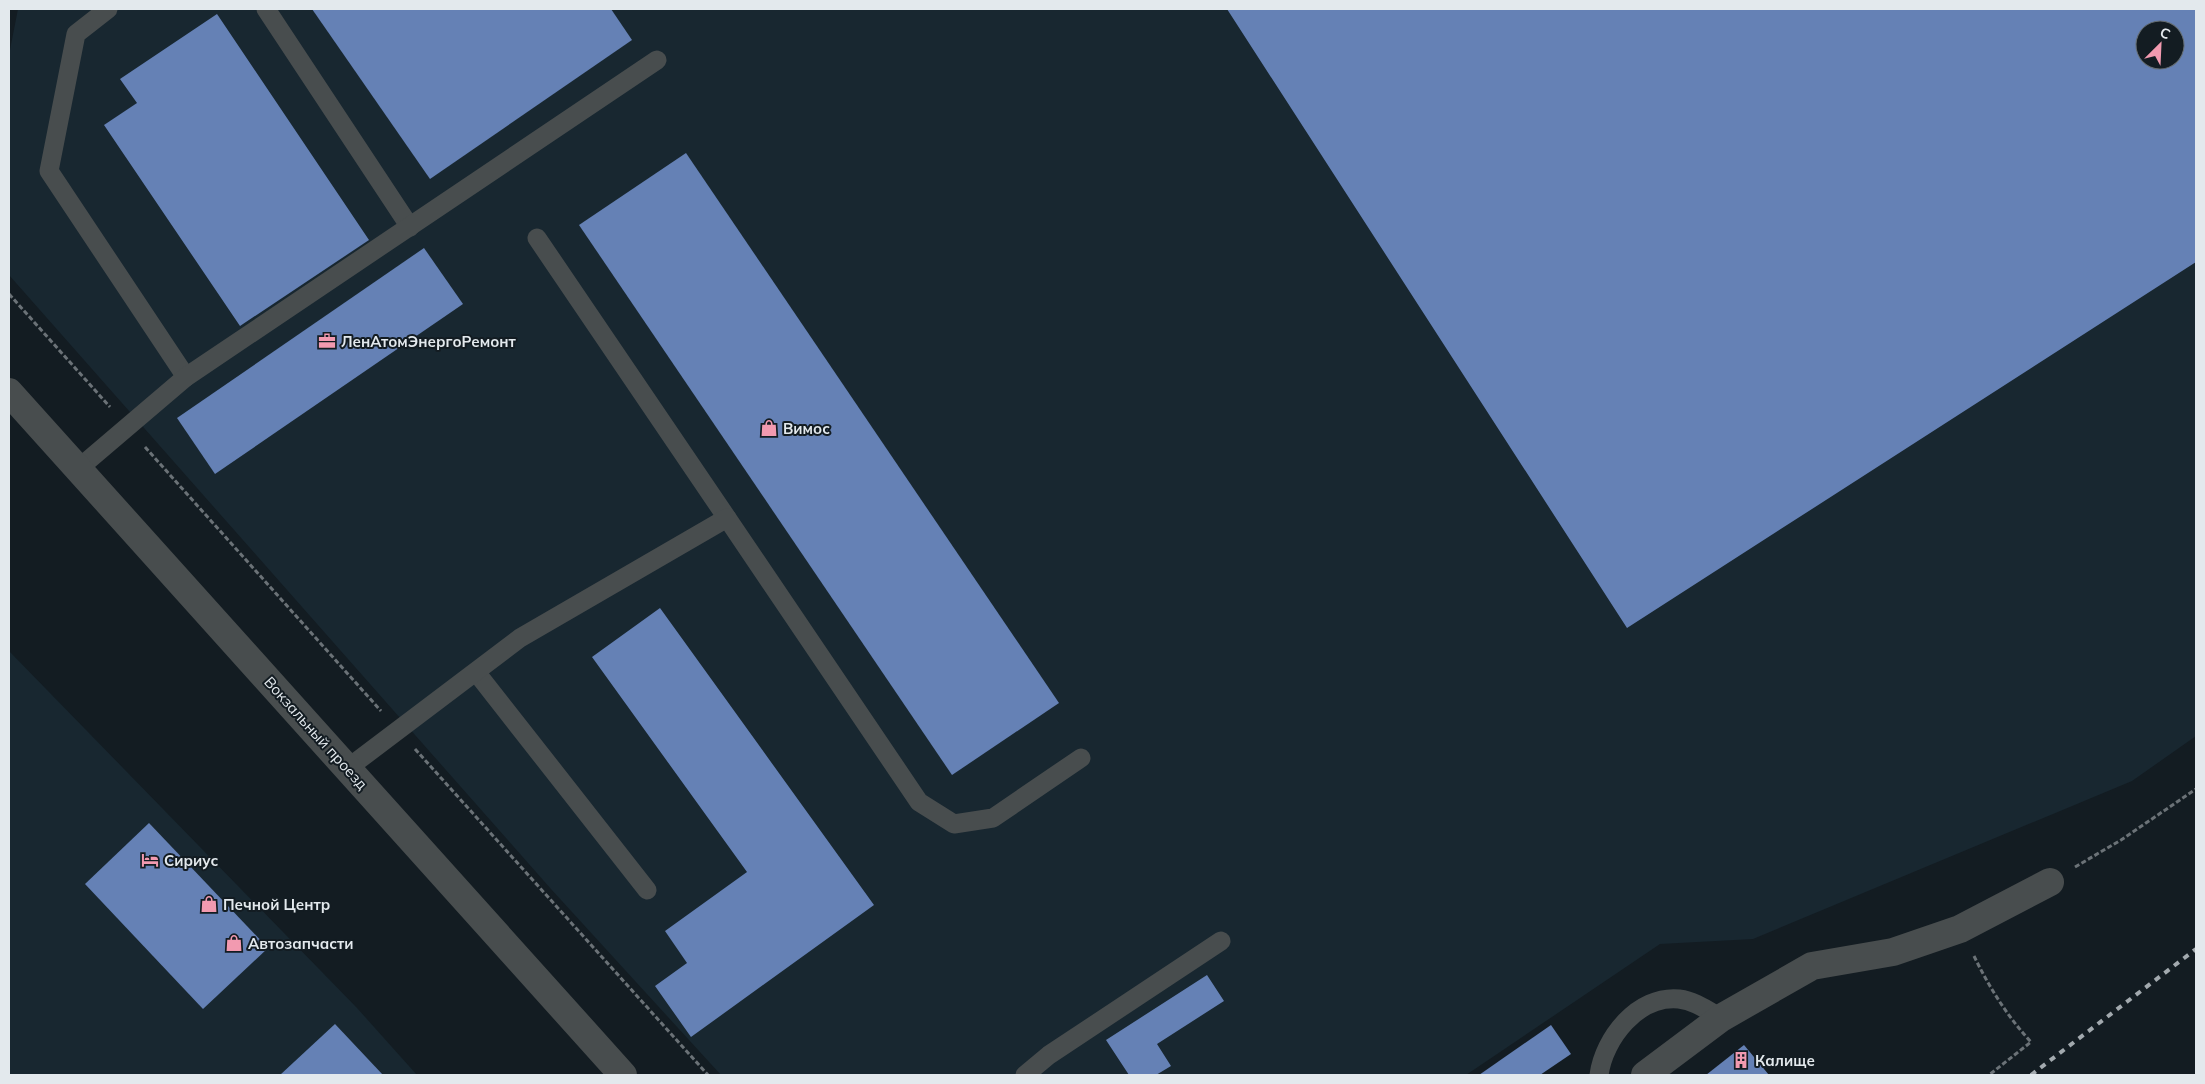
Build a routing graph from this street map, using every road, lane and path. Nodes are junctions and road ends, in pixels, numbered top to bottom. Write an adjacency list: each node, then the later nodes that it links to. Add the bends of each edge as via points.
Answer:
1 (108, 9): 7 (lane, via 76,34 49,171)
2 (266, 9): 4 (lane)
3 (658, 60): 4 (lane)
4 (410, 227): 7 (lane)
5 (537, 238): 11 (lane)
6 (9, 294): 9 (path)
7 (186, 377): 9 (lane)
8 (9, 392): 10 (street, Вокзальный проезд)
9 (127, 426): 10 (lane); 13 (path)
10 (78, 469): 15 (street, Вокзальный проезд)
11 (727, 518): 12 (lane, via 520,638); 14 (lane, via 919,802 954,824 993,818)
12 (476, 672): 13 (lane); 18 (lane)
13 (398, 730): 15 (lane); 23 (path)
14 (1081, 758)
15 (348, 768): 22 (street, Вокзальный проезд)
16 (2196, 789): 17 (path, via 2121,840)
17 (2050, 882): 19 (street)
18 (647, 890)
19 (1960, 929): 21 (street, via 1893,952 1812,966); 27 (path, via 1986,981 2031,1042)
20 (1221, 941): 24 (lane)
21 (1721, 1018): 25 (lane, via 1698,1004 1679,999 1661,1000 1649,1005 1631,1015 1617,1031); 26 (street)
22 (623, 1075)
23 (708, 1075)
24 (1024, 1075)
25 (1599, 1075)
26 (1645, 1075)
27 (1989, 1075)

